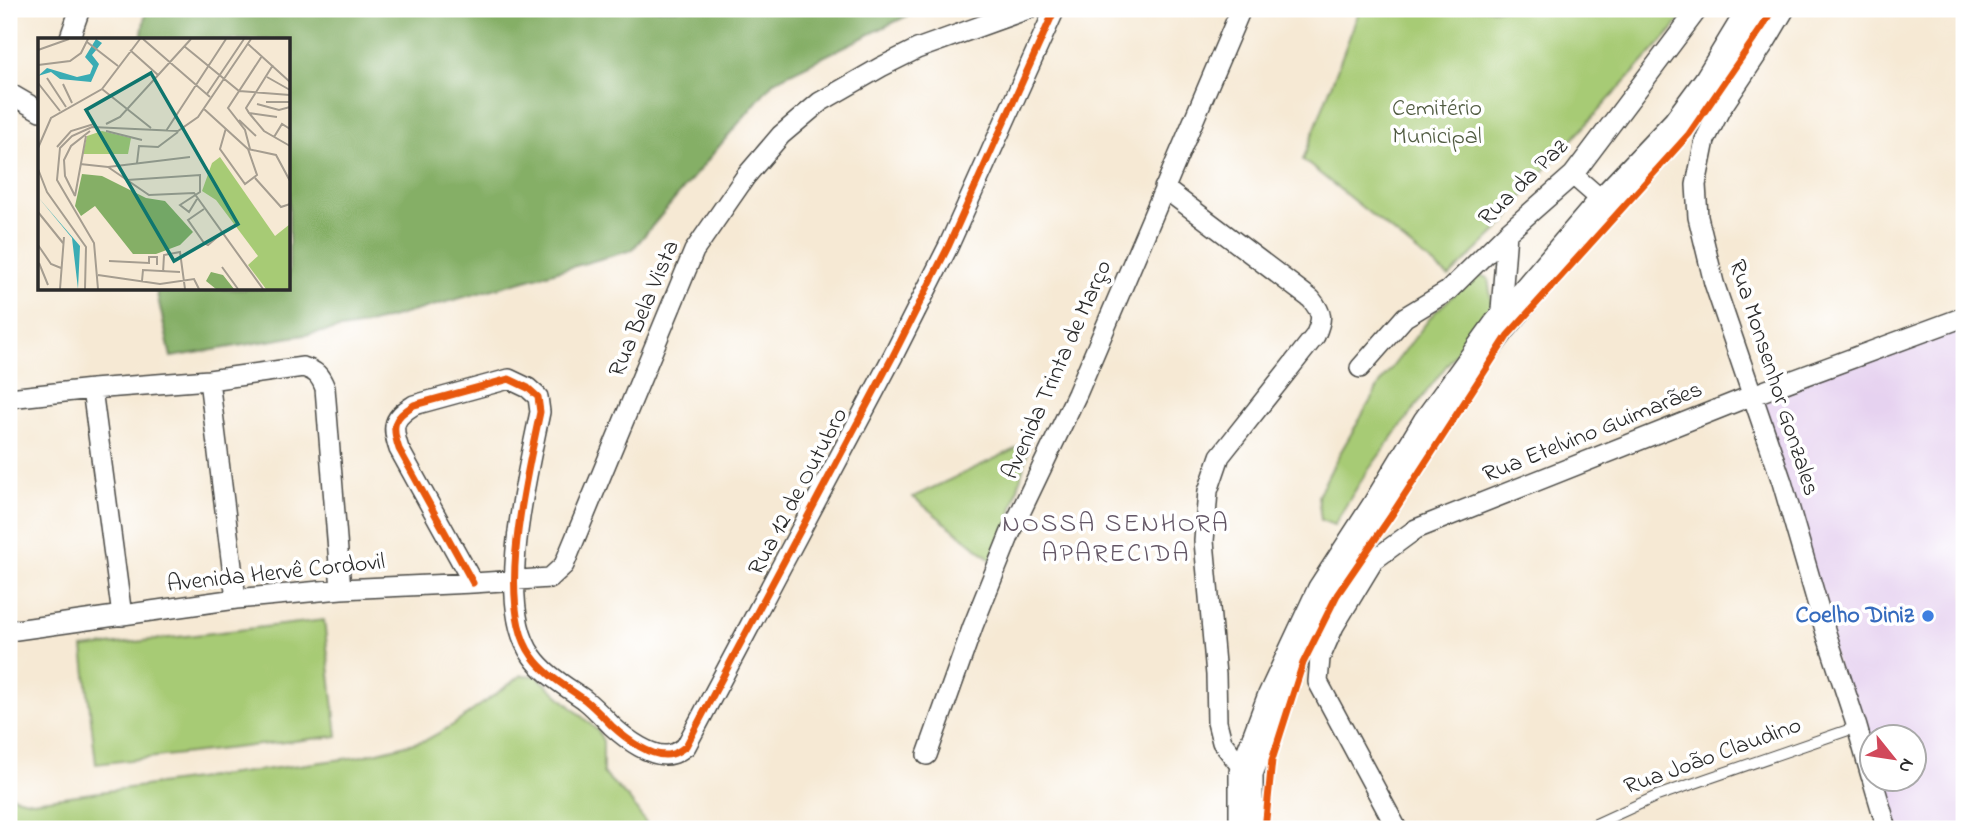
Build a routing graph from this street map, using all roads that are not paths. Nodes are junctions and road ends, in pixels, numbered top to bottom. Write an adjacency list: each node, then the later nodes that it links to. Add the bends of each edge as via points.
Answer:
1 (1028, 9): 22 (street, Rua Bela Vista, via 881,67 820,102 781,135 694,251 564,565)
2 (1055, 9): 23 (street, Rua 12 de Outubro, via 948,247 686,746 673,754 658,755 627,740 533,659 522,636)
3 (1241, 9): 12 (street, Avenida Trinta de Março)
4 (1698, 9): 11 (street, Rua da Paz)
5 (1785, 9): 7 (street, Rua Monsenhor Gonzales)
6 (77, 10): 8 (street)
7 (1757, 23): 13 (highway, via 1679,125); 20 (street, Rua Monsenhor Gonzales, via 1705,140 1696,185 1698,217 1714,283)
8 (70, 38)
9 (9, 93): 10 (street)
10 (38, 110)
11 (1573, 175): 13 (street); 14 (street, Rua da Paz)
12 (1164, 188): 30 (street, Avenida Trinta de Março, via 1077,394 1006,544); 31 (street, via 1311,299 1321,312 1321,322 1306,350 1220,456 1208,491 1204,541 1217,722 1222,741)
13 (1605, 203): 16 (highway)
14 (1507, 233): 16 (street); 17 (street, Rua da Paz, via 1448,290 1405,317)
15 (1964, 317): 20 (street, Rua Etelvino Guimarães)
16 (1500, 326): 31 (highway, via 1429,424 1324,591)
17 (1360, 368)
18 (209, 380): 19 (street); 25 (street, via 303,367 321,377); 26 (street)
19 (92, 389): 21 (street); 27 (street)
20 (1753, 395): 29 (street, Rua Monsenhor Gonzales); 34 (street, Rua Etelvino Guimarães, via 1416,529 1374,560 1334,626 1320,659 1318,682)
21 (9, 398)
22 (550, 578): 23 (street, Avenida Hervê Cordovil)
23 (513, 581): 24 (street, Avenida Hervê Cordovil); 24 (street, Rua 12 de Outubro, via 520,512 540,412 538,397 509,379 414,405 395,423 399,449)
24 (473, 583): 25 (street, Avenida Hervê Cordovil)
25 (341, 589): 26 (street, Avenida Hervê Cordovil)
26 (236, 599): 27 (street, Avenida Hervê Cordovil)
27 (122, 616): 28 (street, Avenida Hervê Cordovil)
28 (9, 631)
29 (1857, 727): 35 (lane, Rua João Claudino, via 1657,796)
30 (927, 755)
31 (1246, 773): 33 (highway)
32 (1876, 792): 36 (street, Rua Monsenhor Gonzales)
33 (1246, 829)
34 (1397, 829)
35 (1585, 829)
36 (1887, 829)

